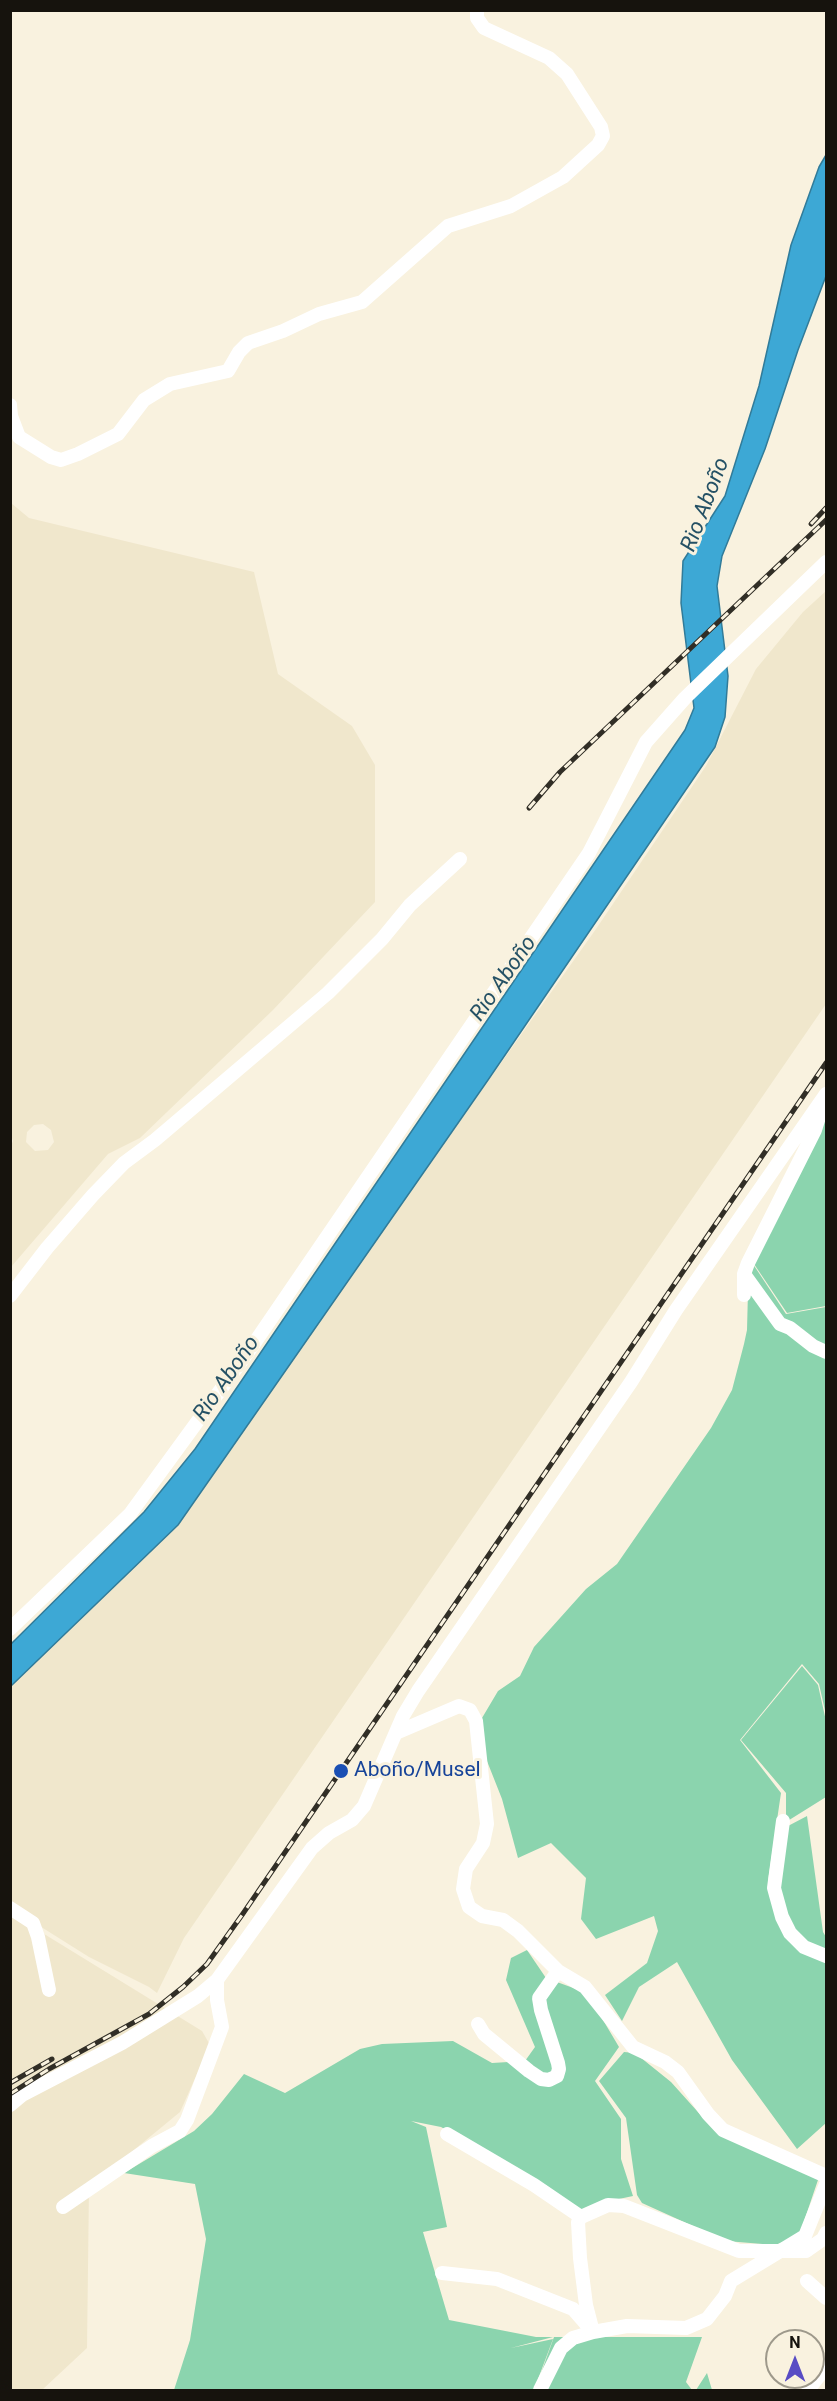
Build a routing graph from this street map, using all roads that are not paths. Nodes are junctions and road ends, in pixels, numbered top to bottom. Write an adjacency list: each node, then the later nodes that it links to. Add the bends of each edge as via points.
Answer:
1 (477, 10): 2 (street, via 484,28 549,58 567,74 601,127 603,136 598,145 563,177 511,206 448,226 362,302 248,343 228,371 170,384 144,400 118,434 78,453 61,460 19,437)
2 (10, 405)
3 (826, 562): 10 (street, via 685,698 646,742 589,853 238,1366 130,1514)
4 (460, 859): 8 (street, via 410,905 328,993 124,1163 47,1248)
5 (825, 1097): 6 (street, via 815,1130); 11 (street, via 418,1692)
6 (744, 1274): 7 (street); 9 (street, via 780,1324)
7 (744, 1295)
8 (10, 1296)
9 (826, 1352)
10 (10, 1629)
11 (398, 1732): 15 (street, via 459,1706 470,1710 476,1721 487,1824 483,1843 466,1869 463,1889 469,1907 482,1916 503,1920); 16 (street, via 364,1806 352,1820 312,1848)
12 (783, 1821): 14 (street, via 774,1888 782,1917 790,1933 804,1947)
13 (10, 1908): 17 (street, via 33,1923)
14 (826, 1956)
15 (558, 1971): 18 (street, via 539,1998 558,2063 557,2076 541,2079 484,2034); 21 (street, via 585,1987 633,2047 678,2072 723,2130)
16 (217, 1980): 19 (street, via 122,2043); 23 (street, via 222,2027 180,2131)
17 (49, 1990)
18 (478, 2024)
19 (10, 2105)
20 (447, 2134): 24 (street)
21 (826, 2176)
22 (826, 2184): 26 (street, via 805,2236)
23 (63, 2207)
24 (581, 2217): 26 (street, via 608,2205 624,2206 739,2251); 30 (street, via 580,2258)
25 (826, 2233): 26 (street, via 824,2240 806,2251)
26 (777, 2252): 30 (street, via 731,2281 707,2319 686,2328 627,2326)
27 (442, 2273): 30 (street, via 497,2279 573,2309)
28 (807, 2281): 29 (street)
29 (826, 2298)
30 (593, 2332): 32 (street, via 573,2338 561,2348)
31 (826, 2367): 33 (street)
32 (540, 2391)
33 (808, 2391)

